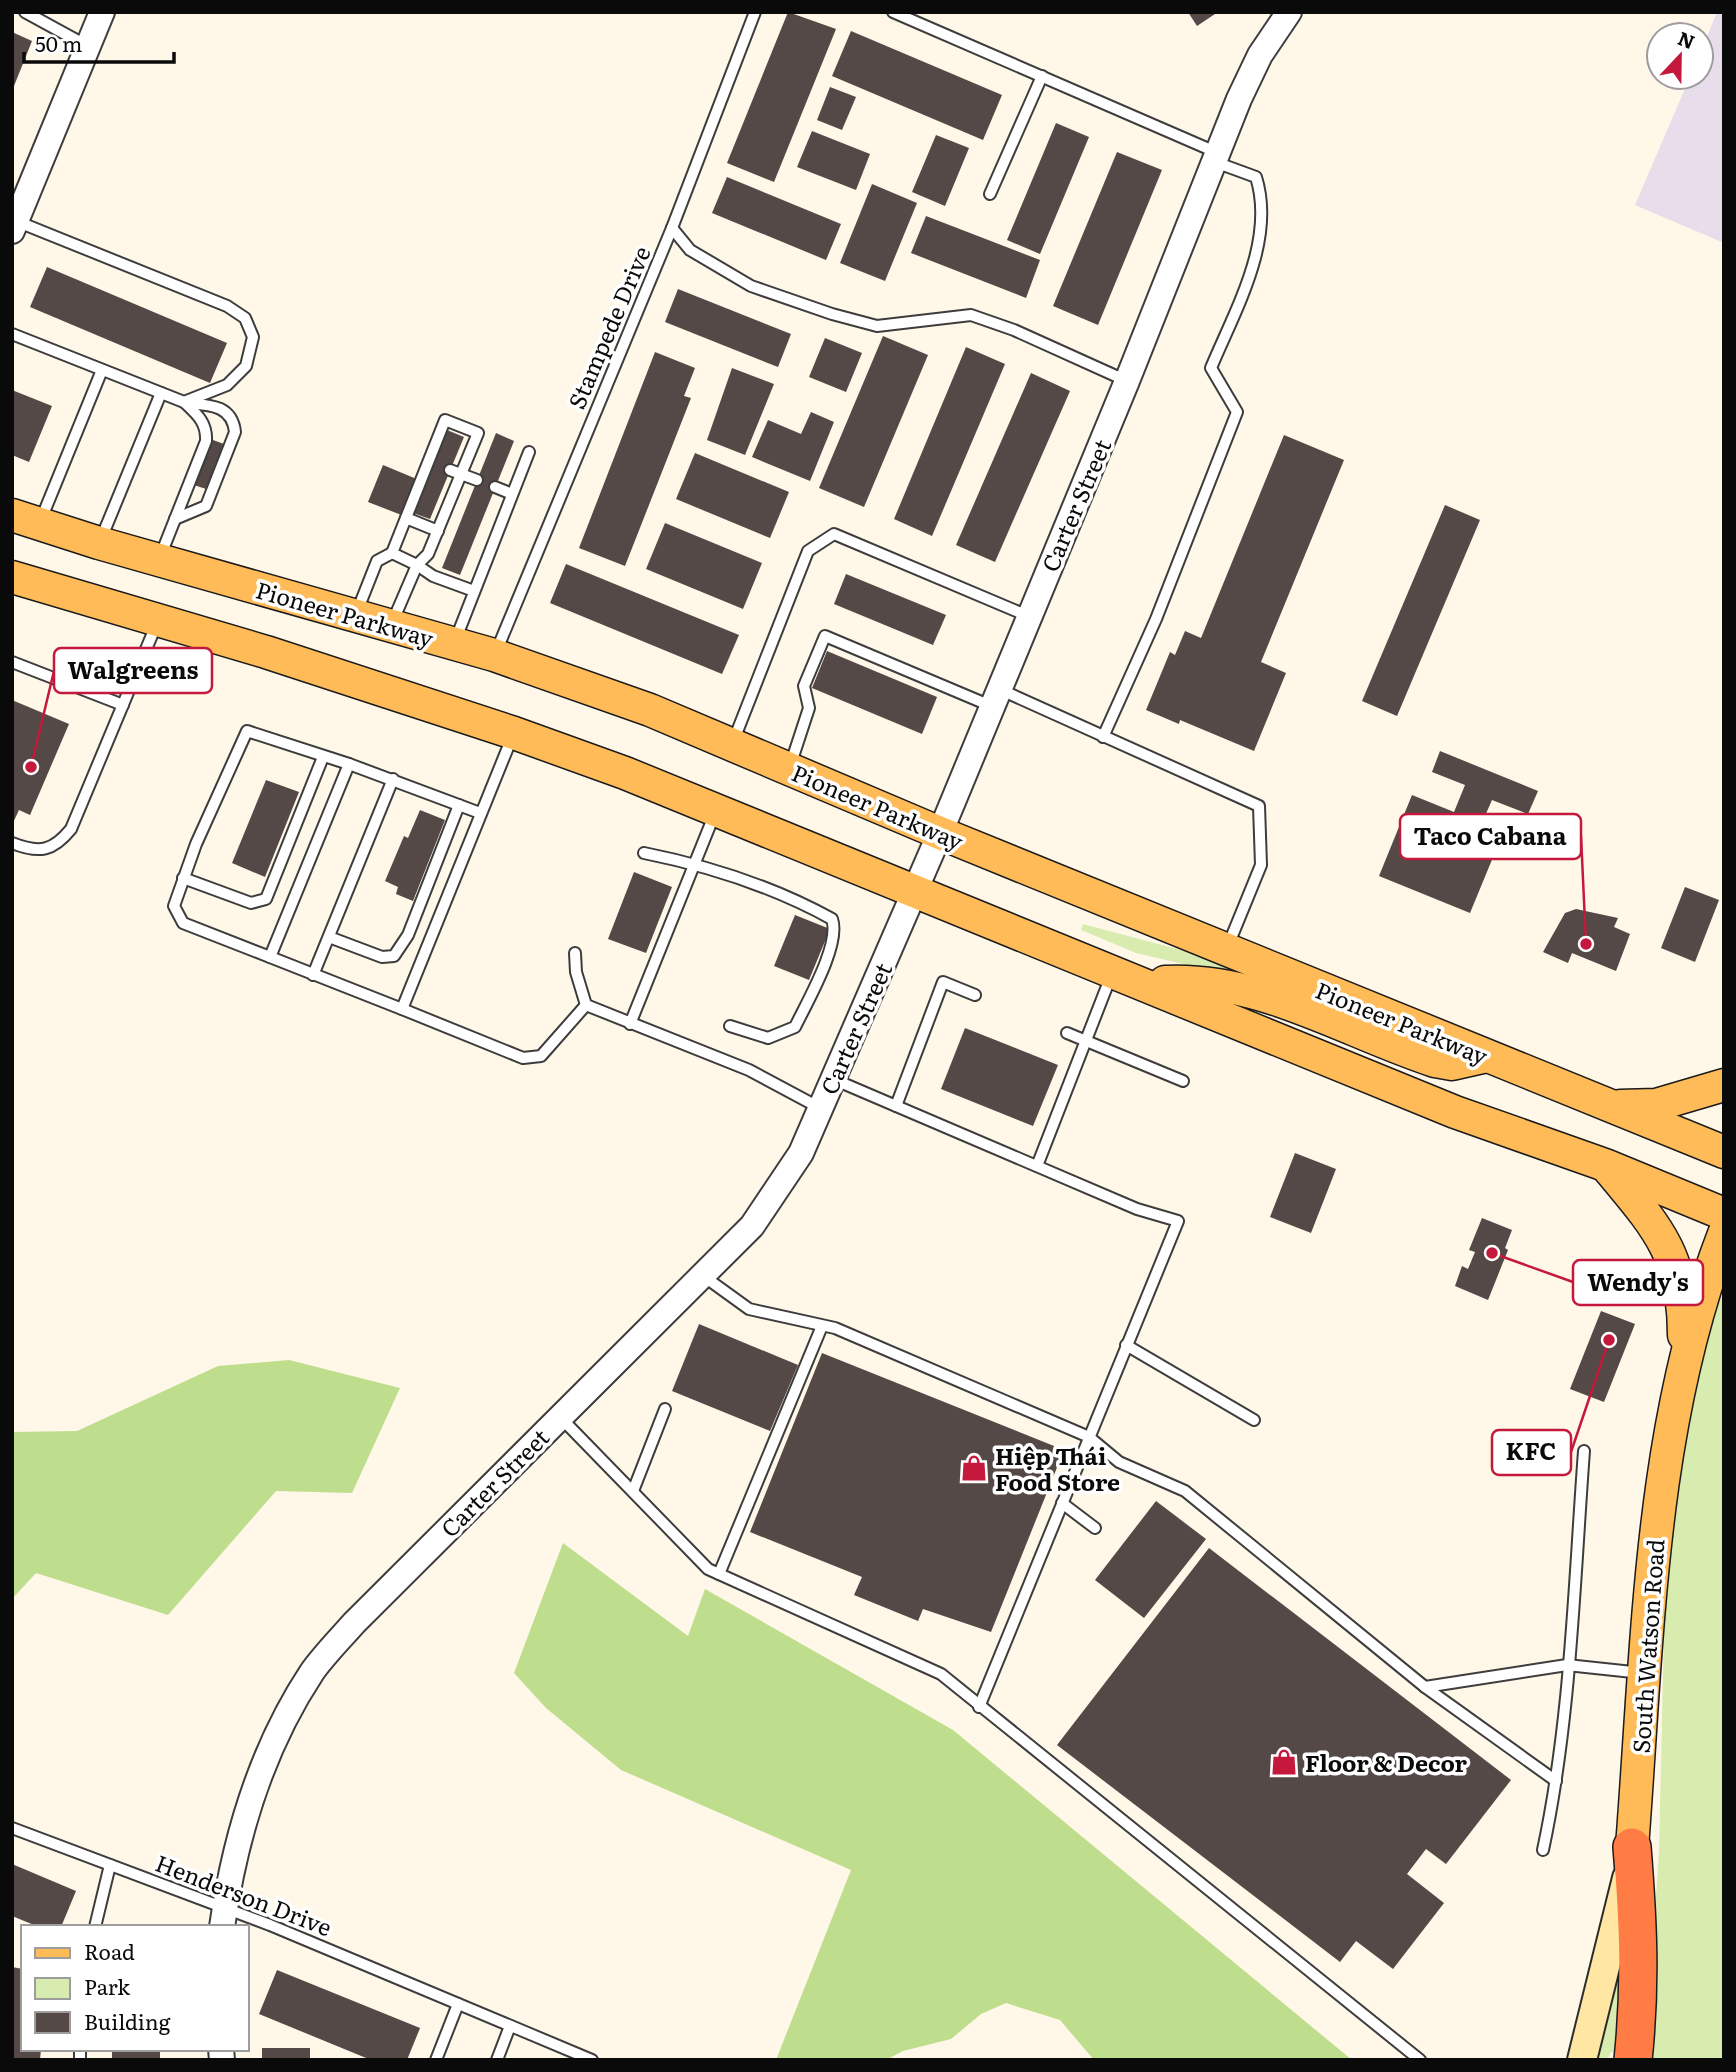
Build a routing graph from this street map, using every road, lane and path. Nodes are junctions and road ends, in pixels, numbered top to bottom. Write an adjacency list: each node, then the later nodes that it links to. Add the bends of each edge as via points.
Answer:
1 (24, 12): 6 (lane)
2 (103, 12): 6 (street)
3 (755, 12): 11 (lane, Stampede Drive)
4 (893, 12): 7 (lane)
5 (1289, 12): 8 (street, Carter Street, via 1260,55)
6 (89, 47): 10 (street)
7 (1042, 76): 8 (lane); 9 (lane)
8 (1217, 157): 14 (street, Carter Street); 42 (lane, via 1256,177 1262,197 1256,258 1211,368 1237,412 1156,618)
9 (990, 194)
10 (14, 226): 16 (lane, via 227,306 245,318 253,337 246,366 228,385)
11 (672, 228): 14 (lane, via 690,250 751,286 832,314 877,326 971,315); 37 (lane, Stampede Drive)
12 (12, 334): 13 (lane)
13 (102, 370): 15 (lane); 22 (lane)
14 (1127, 382): 33 (street, Carter Street)
15 (161, 393): 16 (lane); 26 (lane)
16 (184, 402): 24 (lane, via 207,429); 24 (lane, via 225,410 236,432 206,506)
17 (529, 452): 21 (lane)
18 (455, 472): 19 (lane); 23 (lane, via 478,433 444,420); 25 (lane)
19 (477, 480)
20 (495, 487): 21 (lane)
21 (512, 494): 31 (lane)
22 (26, 518): 26 (main road, Pioneer Parkway)
23 (406, 518): 25 (lane); 27 (lane)
24 (176, 519): 28 (lane)
25 (438, 531): 29 (lane, via 428,554)
26 (99, 543): 28 (main road, Pioneer Parkway)
27 (392, 553): 29 (lane); 32 (lane, via 377,561)
28 (159, 560): 32 (main road, Pioneer Parkway)
29 (417, 565): 31 (lane); 35 (lane)
30 (12, 577): 34 (main road)
31 (474, 591): 36 (lane)
32 (355, 615): 35 (main road, Pioneer Parkway)
33 (1028, 616): 39 (street, Carter Street); 43 (lane, via 834,534 808,551)
34 (158, 622): 40 (lane); 41 (main road, via 266,652)
35 (391, 625): 36 (main road, Pioneer Parkway)
36 (454, 643): 37 (main road, Pioneer Parkway)
37 (494, 655): 43 (main road, Pioneer Parkway, via 650,710)
38 (12, 662): 40 (lane)
39 (995, 697): 42 (lane); 46 (lane, via 825,636 804,686 809,708); 51 (street, Carter Street)
40 (123, 705): 52 (lane, via 71,829 57,846 47,849)
41 (514, 733): 49 (main road); 50 (lane)
42 (1103, 737): 58 (lane, via 1259,806 1261,865)
43 (732, 745): 46 (main road, Pioneer Parkway)
44 (323, 757): 45 (lane); 55 (lane, via 247,731); 55 (lane, via 266,899 251,904)
45 (349, 764): 47 (lane); 60 (lane)
46 (789, 769): 51 (main road, Pioneer Parkway)
47 (393, 779): 48 (lane); 57 (lane)
48 (460, 805): 50 (lane); 57 (lane, via 408,934 394,956 382,957)
49 (716, 810): 54 (lane); 56 (main road)
50 (480, 813): 66 (lane)
51 (940, 833): 56 (street, Carter Street); 58 (main road, Pioneer Parkway)
52 (12, 843)
53 (644, 853): 54 (lane)
54 (695, 863): 67 (lane); 68 (lane, via 781,893 832,919 835,927 827,958 796,1027 768,1038)
55 (183, 878): 60 (lane, via 174,906 183,923)
56 (915, 891): 61 (main road); 72 (street, Carter Street)
57 (329, 937): 62 (lane)
58 (1227, 949): 71 (main road, Pioneer Parkway)
59 (575, 953): 65 (lane)
60 (270, 957): 62 (lane)
61 (1114, 971): 63 (main road); 70 (lane)
62 (313, 975): 66 (lane)
63 (1150, 985): 71 (main road, via 1183,981 1285,1001 1435,1061 1451,1064); 79 (main road, via 1455,1112)
64 (975, 995): 75 (lane, via 943,982)
65 (586, 1005): 66 (lane, via 541,1056 523,1058); 67 (lane)
66 (402, 1009)
67 (630, 1024): 77 (lane, via 749,1070)
68 (730, 1026)
69 (1067, 1033): 70 (lane)
70 (1086, 1041): 73 (lane); 80 (lane)
71 (1486, 1056): 76 (main road, Pioneer Parkway)
72 (833, 1079): 75 (lane); 77 (street, Carter Street)
73 (1183, 1081)
74 (1724, 1085): 76 (main road, via 1656,1105)
75 (896, 1106): 80 (lane)
76 (1613, 1107): 78 (main road, Pioneer Parkway)
77 (820, 1108): 83 (street, Carter Street, via 800,1153 752,1226)
78 (1724, 1152)
79 (1605, 1165): 81 (main road); 86 (main road, via 1663,1237 1676,1266 1684,1320)
80 (1037, 1166): 85 (lane, via 1178,1221)
81 (1724, 1214)
82 (1724, 1234): 86 (main road, South Watson Road)
83 (702, 1275): 84 (lane, via 749,1309); 88 (street, Carter Street)
84 (822, 1326): 90 (lane); 95 (lane)
85 (1126, 1345): 89 (lane); 90 (lane)
86 (1684, 1367): 97 (main road, South Watson Road, via 1659,1492)
87 (665, 1409): 92 (lane)
88 (560, 1417): 92 (lane); 105 (street, Carter Street, via 313,1670 248,1801 231,1865)
89 (1254, 1420)
90 (1088, 1437): 93 (lane); 98 (lane, via 1119,1462 1185,1491)
91 (1584, 1451): 96 (lane)
92 (633, 1491): 95 (lane, via 708,1569)
93 (1062, 1503): 94 (lane); 99 (lane)
94 (1095, 1528)
95 (719, 1574): 99 (lane, via 941,1674)
96 (1567, 1665): 97 (lane); 98 (lane); 100 (lane)
97 (1645, 1673): 102 (main road, South Watson Road)
98 (1425, 1687): 100 (lane)
99 (979, 1707): 114 (lane)
100 (1556, 1781): 103 (lane)
101 (12, 1828): 104 (lane, Henderson Drive)
102 (1632, 1847): 115 (main road, South Watson Road); 116 (highway, via 1640,1947)
103 (1543, 1850)
104 (110, 1865): 105 (lane, Henderson Drive); 106 (lane)
105 (224, 1917): 107 (lane, Henderson Drive)
106 (95, 1925)
107 (246, 1925)
108 (248, 1926): 109 (lane, Henderson Drive)
109 (458, 2004): 110 (lane, Henderson Drive); 111 (lane)
110 (510, 2026): 112 (lane); 113 (lane, Henderson Drive)
111 (436, 2060)
112 (497, 2060)
113 (592, 2060)
114 (1420, 2060)
115 (1582, 2060)
116 (1633, 2060)

